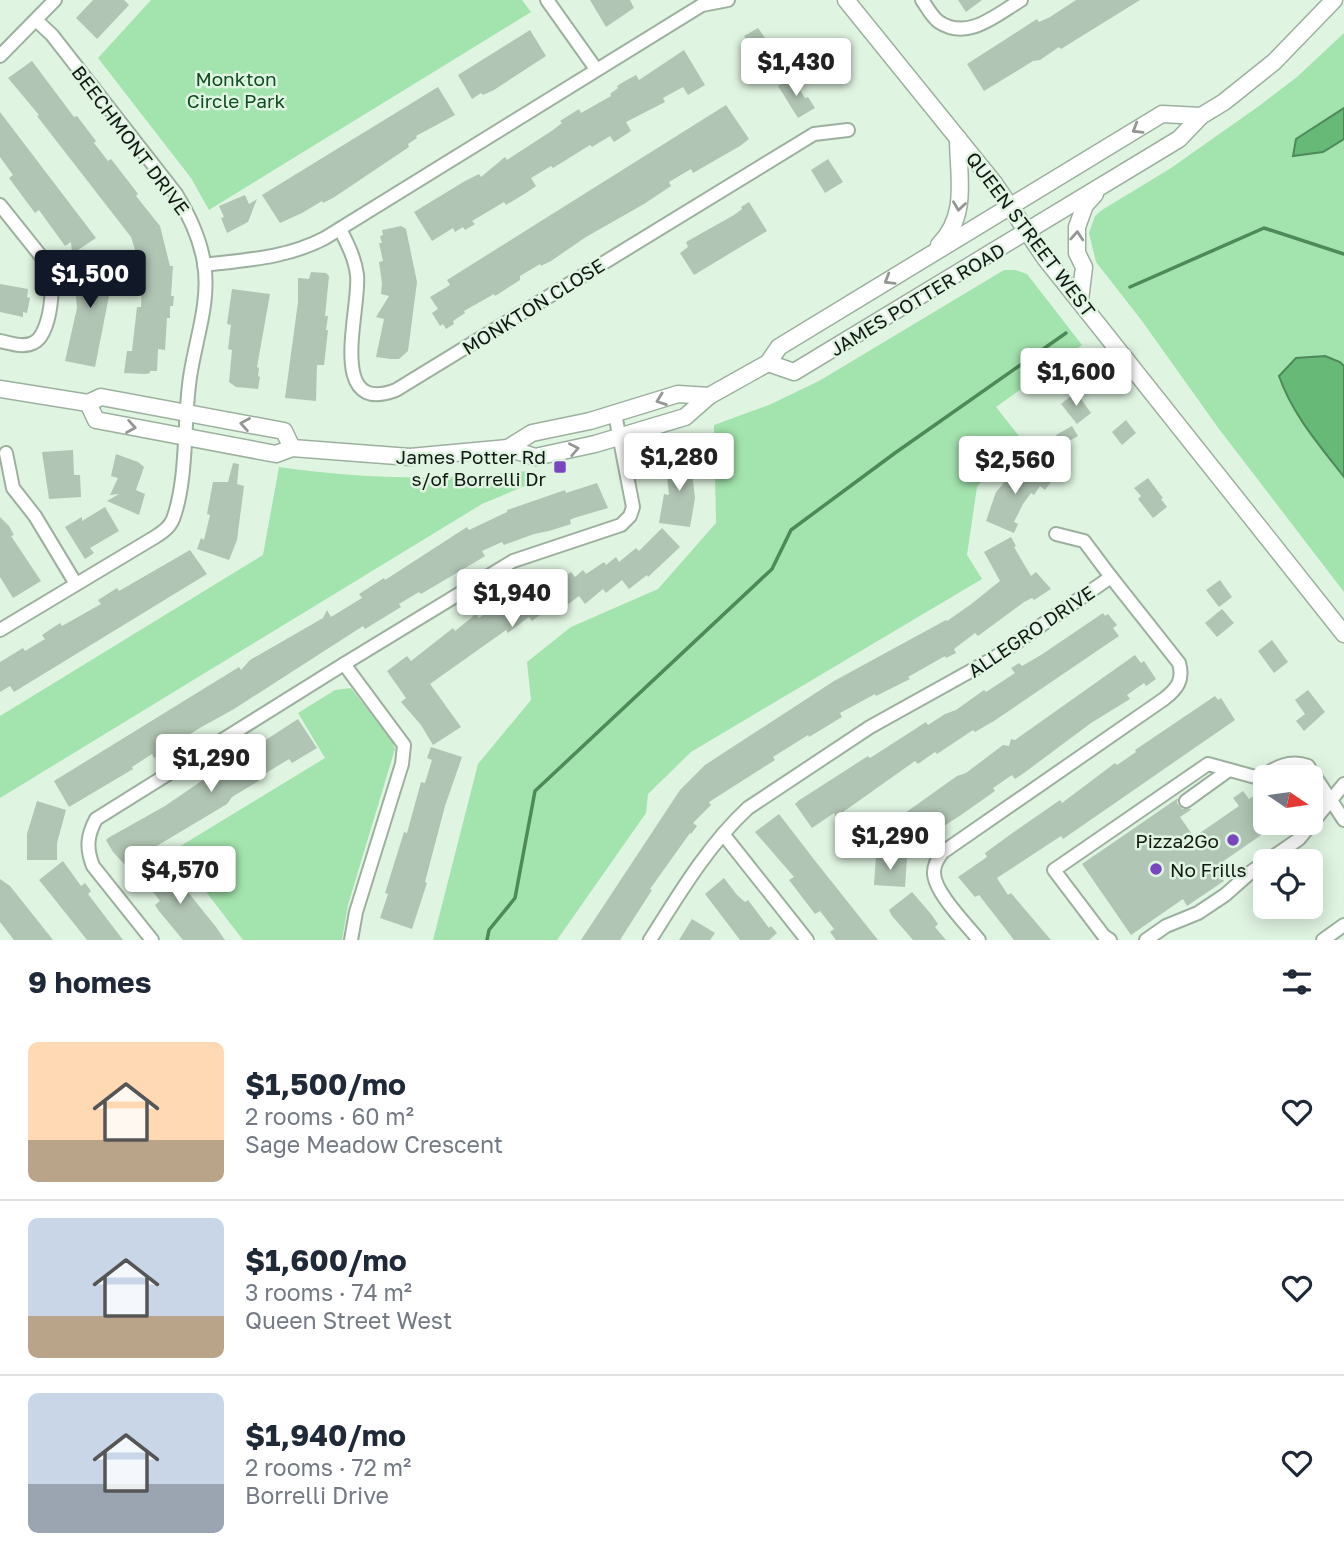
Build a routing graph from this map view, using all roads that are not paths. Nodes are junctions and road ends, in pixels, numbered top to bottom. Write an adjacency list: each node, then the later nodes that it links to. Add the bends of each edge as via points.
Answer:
1 (55, 0): 8 (street)
2 (547, 0): 10 (street)
3 (728, 0): 10 (street, via 702,5)
4 (846, 0): 13 (main road, QUEEN STREET WEST)
5 (922, 0): 6 (street, via 938,21 970,30)
6 (1021, 0)
7 (1334, 0): 11 (main road, JAMES POTTER ROAD, via 1274,61)
8 (36, 20): 9 (street); 20 (street, BEECHMONT DRIVE, via 176,194 192,222)
9 (0, 56)
10 (596, 69): 17 (street)
11 (1201, 116): 14 (main road, JAMES POTTER ROAD, via 1179,139); 16 (main road, JAMES POTTER ROAD, one-way to 16, via 1162,114)
12 (848, 130): 17 (street, MONKTON CLOSE, via 814,134 385,395 364,390 352,374 357,274)
13 (958, 138): 16 (main road, QUEEN STREET WEST); 19 (main road, one-way to 19, via 959,214 953,229)
14 (1109, 182): 18 (main road, JAMES POTTER ROAD); 21 (main road, one-way to 14, via 1084,267 1076,246 1080,214)
15 (0, 205): 22 (street, via 53,274 39,340 30,345)
16 (1010, 206): 18 (main road, QUEEN STREET WEST); 19 (main road, JAMES POTTER ROAD)
17 (340, 229): 20 (street, via 293,252)
18 (1027, 232): 21 (main road, QUEEN STREET WEST); 23 (main road, JAMES POTTER ROAD, via 794,372)
19 (921, 261): 23 (main road, JAMES POTTER ROAD, one-way to 23, via 779,346)
20 (204, 265): 27 (street, BEECHMONT DRIVE)
21 (1080, 300): 38 (main road, QUEEN STREET WEST)
22 (0, 341)
23 (768, 363): 25 (main road, JAMES POTTER ROAD)
24 (0, 389): 26 (main road)
25 (709, 397): 28 (main road, JAMES POTTER ROAD, one-way to 28, via 678,394); 30 (main road, JAMES POTTER ROAD, via 685,417)
26 (88, 403): 27 (main road, via 101,397); 29 (main road, JAMES POTTER ROAD, one-way to 29, via 96,421)
27 (187, 413): 29 (street, BEECHMONT DRIVE); 31 (main road, one-way to 27, via 284,431)
28 (615, 414): 30 (street); 32 (main road, JAMES POTTER ROAD, via 532,433)
29 (185, 437): 31 (main road, JAMES POTTER ROAD, via 276,454); 36 (street, BEECHMONT DRIVE, via 172,522)
30 (620, 437): 32 (main road, JAMES POTTER ROAD, one-way to 30, via 535,457); 39 (street, via 633,506 621,525 513,561)
31 (292, 448): 32 (main road, JAMES POTTER ROAD, via 410,457)
32 (508, 448)
33 (6, 453): 36 (street, via 13,488)
34 (1056, 534): 35 (street, via 1084,541)
35 (1111, 577): 45 (street, ALLEGRO DRIVE, via 977,668 870,727 772,791); 53 (street, ALLEGRO DRIVE, via 1179,663 1181,681 1164,699 936,860 940,891)
36 (76, 584): 37 (street, BEECHMONT DRIVE)
37 (0, 630)
38 (1344, 634)
39 (344, 664): 49 (street, via 96,819 88,842 93,866); 50 (street, via 404,744)
40 (1228, 770): 42 (street, via 1259,778 1298,762 1308,766); 43 (street); 54 (street, via 1208,764 1054,870)
41 (1344, 784): 42 (street)
42 (1331, 800): 44 (street); 46 (street, via 1299,839)
43 (1186, 801)
44 (1344, 820)
45 (723, 834): 51 (street, ALLEGRO DRIVE); 52 (street)
46 (1285, 849)
47 (1253, 872): 55 (street, via 1217,901)
48 (1344, 925): 56 (street)
49 (152, 940)
50 (351, 940)
51 (650, 940)
52 (807, 940)
53 (979, 940)
54 (1110, 940)
55 (1146, 940)
56 (1323, 940)

